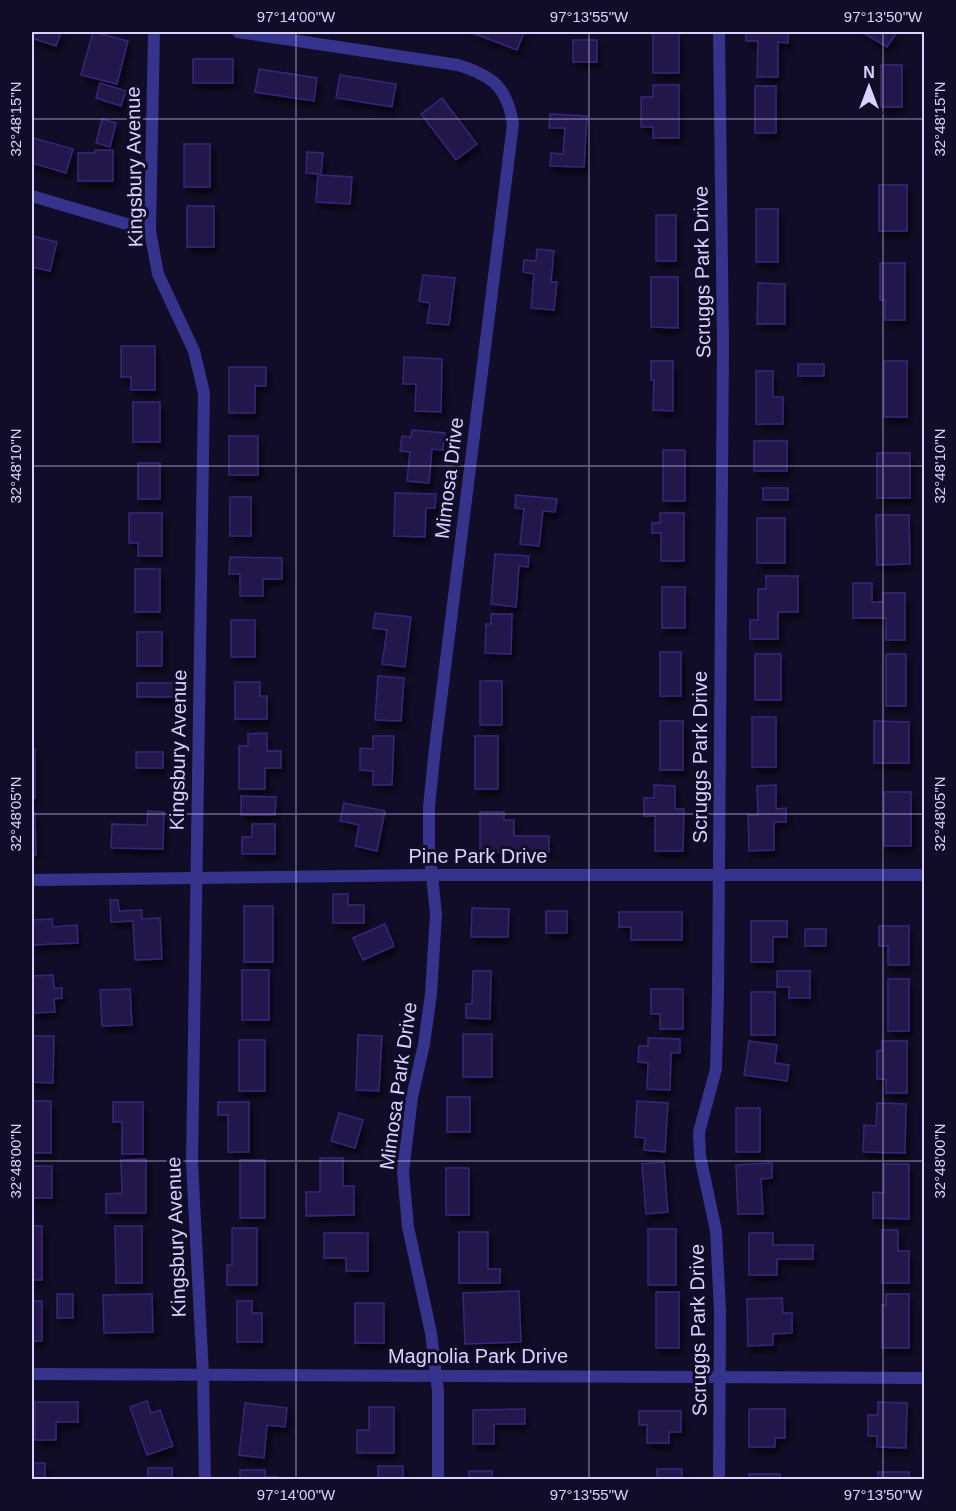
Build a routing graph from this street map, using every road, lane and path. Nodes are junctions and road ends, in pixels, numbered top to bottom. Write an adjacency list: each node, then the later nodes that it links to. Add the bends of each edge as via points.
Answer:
1 (154, 32): 5 (street, Kingsbury Avenue)
2 (238, 32): 7 (street, Mimosa Drive, via 458,66 492,80 510,105 513,124 429,807)
3 (719, 32): 6 (street, Scruggs Park Drive, via 723,358)
4 (32, 196): 5 (street)
5 (150, 231): 9 (street, Kingsbury Avenue, via 158,274 194,351 204,393)
6 (719, 874): 7 (street, Pine Park Drive); 8 (street, Pine Park Drive); 14 (street, Scruggs Park Drive, via 716,1069 699,1132 700,1156 716,1231)
7 (432, 875): 9 (street, Pine Park Drive); 13 (street, Mimosa Park Drive, via 436,914 431,994 403,1172 408,1227)
8 (924, 875)
9 (196, 878): 10 (street, Pine Park Drive); 12 (street, Kingsbury Avenue, via 192,1163)
10 (32, 880)
11 (32, 1374): 12 (street, Magnolia Park Drive)
12 (203, 1375): 13 (street, Magnolia Park Drive); 16 (street, Kingsbury Avenue)
13 (436, 1375): 14 (street, Magnolia Park Drive); 17 (street, Mimosa Park Drive)
14 (719, 1377): 15 (street, Magnolia Park Drive); 18 (street, Scruggs Park Drive)
15 (924, 1378)
16 (205, 1479)
17 (438, 1479)
18 (719, 1479)

